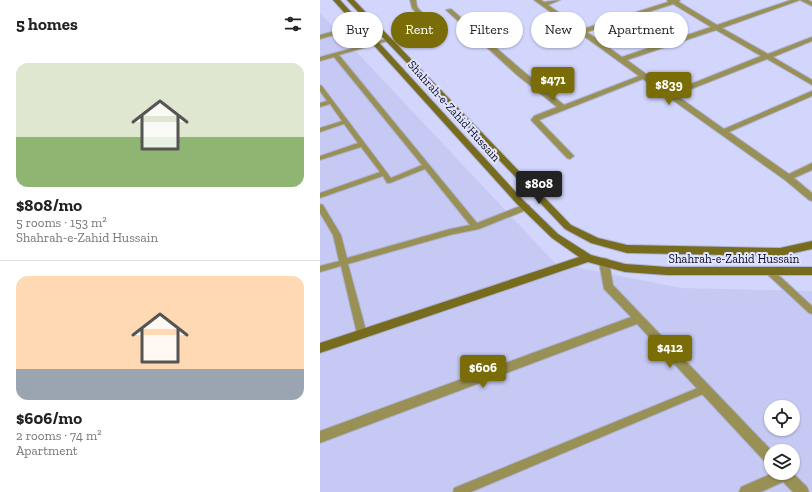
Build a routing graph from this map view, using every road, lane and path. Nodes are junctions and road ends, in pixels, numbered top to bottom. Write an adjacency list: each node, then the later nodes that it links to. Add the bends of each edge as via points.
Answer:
1 (336, 0): 11 (main road, Shahrah-e-Zahid Hussain)
2 (350, 0): 12 (main road, Shahrah-e-Zahid Hussain)
3 (413, 0): 13 (street)
4 (556, 0): 8 (street)
5 (797, 0): 15 (street)
6 (803, 0): 9 (street)
7 (674, 1): 15 (street); 16 (street)
8 (540, 2): 14 (street)
9 (812, 4)
10 (449, 10): 37 (street)
11 (347, 12)
12 (361, 12)
13 (418, 12)
14 (554, 12)
15 (717, 28): 27 (street); 29 (street)
16 (586, 31)
17 (332, 34): 20 (street)
18 (383, 35): 22 (main road, Shahrah-e-Zahid Hussain)
19 (586, 35): 29 (street)
20 (320, 37)
21 (812, 39): 27 (street)
22 (388, 40): 23 (lane); 53 (main road, Shahrah-e-Zahid Hussain, via 568,227 595,241 642,250 780,252)
23 (383, 41)
24 (359, 48): 26 (lane)
25 (381, 48): 51 (main road, Shahrah-e-Zahid Hussain)
26 (336, 55): 28 (lane); 44 (lane)
27 (767, 57): 31 (street); 34 (street)
28 (320, 59)
29 (622, 60): 30 (street)
30 (644, 76): 34 (street); 37 (street)
31 (812, 83)
32 (320, 87): 35 (lane)
33 (812, 93): 40 (street)
34 (670, 95): 40 (street)
35 (331, 102): 36 (lane); 38 (lane)
36 (320, 105)
37 (563, 108): 42 (street, via 535,120)
38 (346, 122): 39 (lane); 41 (lane)
39 (320, 130)
40 (723, 132): 47 (street)
41 (363, 144): 43 (lane); 46 (lane)
42 (570, 156)
43 (320, 158)
44 (426, 166): 46 (lane, via 390,181); 52 (lane)
45 (812, 166): 47 (street)
46 (384, 172): 48 (lane)
47 (788, 178): 49 (street)
48 (320, 196)
49 (812, 198)
50 (320, 207): 55 (lane, via 338,235)
51 (526, 207): 52 (lane); 54 (main road, Shahrah-e-Zahid Hussain, via 555,236)
52 (476, 227): 55 (lane)
53 (812, 245)
54 (588, 258): 56 (main road, Shahrah-e-Zahid Hussain); 62 (main road)
55 (344, 262): 57 (lane); 62 (lane)
56 (604, 262): 59 (main road, Shahrah-e-Zahid Hussain, via 625,268 667,271); 61 (street, via 608,286)
57 (320, 269)
58 (812, 271): 59 (main road, Shahrah-e-Zahid Hussain)
59 (770, 272): 60 (lane)
60 (812, 311)
61 (639, 319): 64 (street); 65 (street)
62 (362, 334): 63 (main road)
63 (320, 348)
64 (705, 389): 66 (street); 69 (lane)
65 (320, 437)
66 (764, 452)
67 (772, 480): 70 (street)
68 (791, 480): 71 (street)
69 (458, 492)
70 (746, 492)
71 (802, 492)

